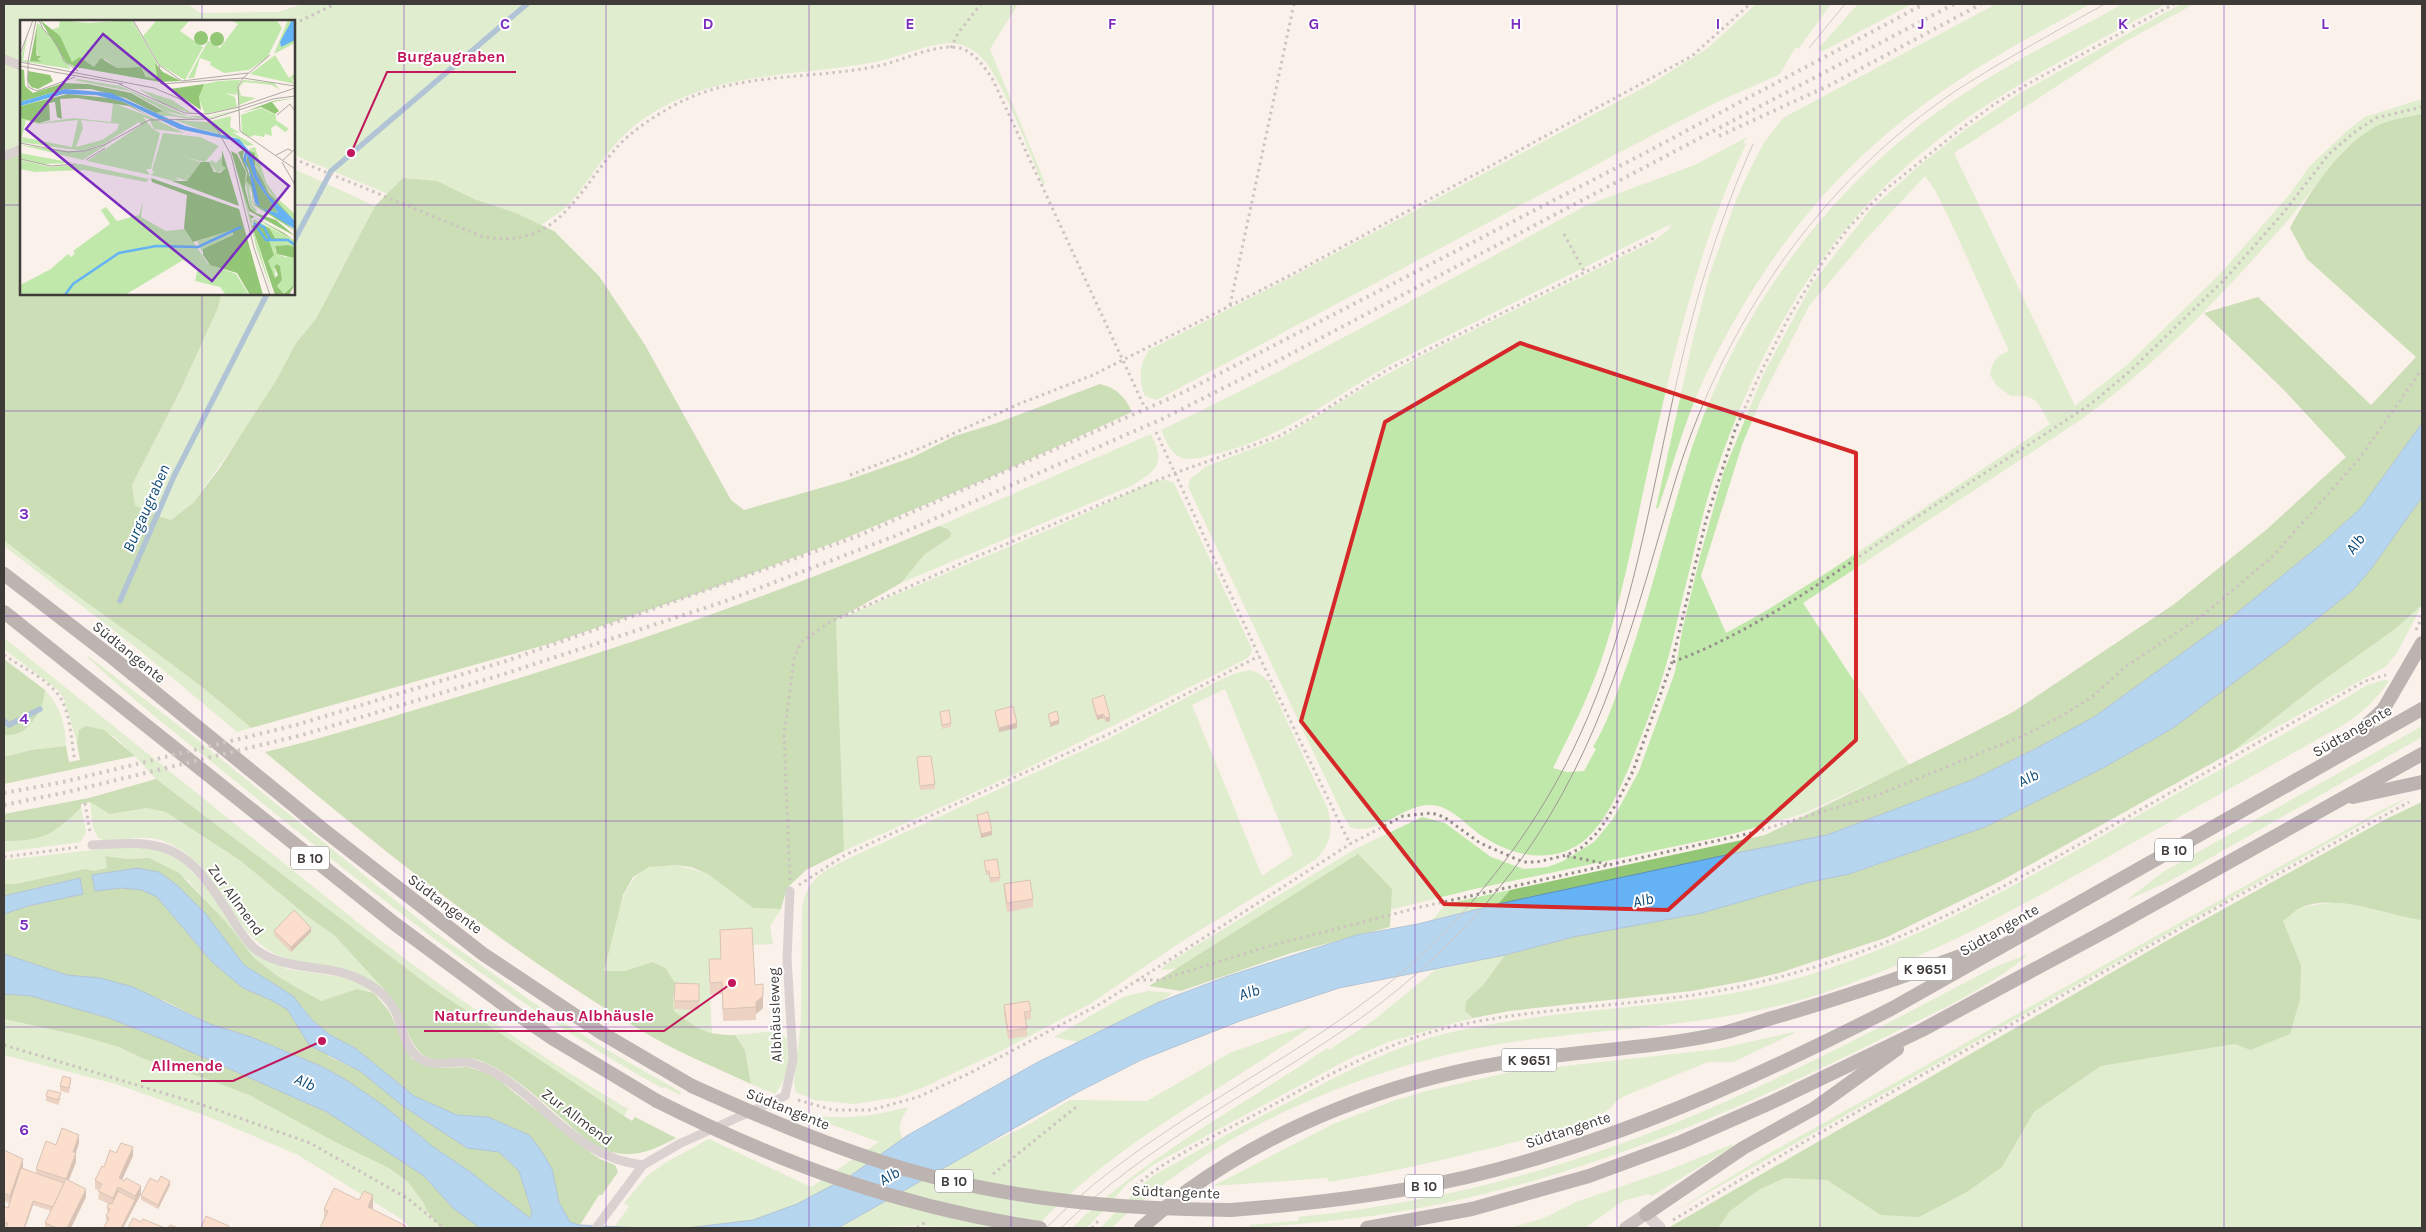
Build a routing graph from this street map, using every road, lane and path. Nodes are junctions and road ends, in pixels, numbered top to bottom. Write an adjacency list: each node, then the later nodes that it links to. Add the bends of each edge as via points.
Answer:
1 (335, 4): 6 (path)
2 (980, 4): 7 (path, via 958,33)
3 (1294, 4): 17 (path)
4 (1750, 4): 17 (path, via 1692,56)
5 (2174, 4): 29 (path, via 1996,103 1885,190 1850,226 1824,260 1789,317 1735,430 1706,520)
6 (295, 24)
7 (952, 48): 13 (path, via 881,65 757,80 696,95 671,106 630,134 612,152 578,200 553,223 514,238 498,240 481,236); 18 (path, via 968,52 992,78)
8 (4, 59): 9 (lane)
9 (20, 66)
10 (2422, 107): 29 (path, via 2376,118 2330,154 2226,278 2129,372 2092,403 1756,624)
11 (20, 149): 12 (lane)
12 (4, 156)
13 (295, 158)
14 (1564, 234): 16 (path)
15 (1654, 238): 16 (path)
16 (1584, 271): 22 (path, via 1387,370 1279,436)
17 (1230, 305): 18 (path)
18 (1123, 360): 20 (path); 23 (path, via 921,448)
19 (2422, 369): 43 (path, via 2359,459 2273,556 2202,616 2125,667 2065,714 2025,735 1875,796 1751,833)
20 (1144, 406)
21 (1156, 432): 22 (path)
22 (1175, 473): 28 (path); 44 (path, via 830,622 801,642 794,659 784,736)
23 (850, 475)
24 (4, 574): 45 (highway, Südtangente / B 10, bridge, via 451,930 560,1007 692,1086 789,1130 909,1170 991,1189 1073,1202 1152,1209 1231,1210 1314,1204 1412,1188 1498,1169 1580,1145 1670,1112 1815,1048)
25 (4, 612): 59 (highway, B 10, bridge, via 395,924 536,1028 658,1102 773,1156 844,1182 907,1202 990,1221)
26 (2422, 643): 30 (highway)
27 (4, 655): 33 (path, via 42,680 60,697 67,713)
28 (1259, 656): 39 (path); 44 (path, via 1109,734 845,855)
29 (1672, 662): 41 (path, via 1633,771 1615,806 1598,832)
30 (2402, 680): 34 (highway, via 2383,710); 53 (path, via 2383,674 2365,682 2031,871 1904,934 1826,964 1750,983 1681,997 1498,1018 1388,1046 1187,1152 1149,1174)
31 (2422, 709): 34 (highway, Südtangente / B 10)
32 (2422, 754): 36 (highway, B 10)
33 (75, 761)
34 (2318, 769): 45 (highway, Südtangente / B 10)
35 (2422, 782): 36 (highway)
36 (2337, 801): 47 (highway, B 10)
37 (85, 803): 40 (path)
38 (2404, 805): 56 (path, via 1804,1142)
39 (1350, 844): 41 (path, via 1403,816 1432,813 1456,824 1480,843 1523,862); 46 (path)
40 (92, 845): 42 (path); 51 (lane, Zur Allmend, via 145,843 168,848 183,856 209,882 255,948 279,962 345,974 375,988 396,1013 408,1044 418,1058 441,1064 465,1062 490,1070 605,1157)
41 (1567, 856): 43 (path)
42 (4, 857)
43 (1607, 864): 46 (path, via 1273,945 1159,980)
44 (790, 891): 49 (lane, Albhäusleweg, via 787,958 793,1059)
45 (2031, 930): 61 (highway, K 9651, via 1900,978 1722,1033 1673,1043 1502,1063 1435,1078 1369,1098 1274,1139 1230,1164 1187,1191)
46 (1137, 980): 49 (path, via 1102,1003 970,1073 891,1106 863,1111 832,1110)
47 (1922, 1030): 54 (highway, via 1815,1108 1743,1148); 62 (highway, B 10, via 1770,1103 1590,1176 1472,1209)
48 (4, 1045): 57 (path, via 203,1105 310,1143 406,1198)
49 (785, 1096): 51 (lane, via 679,1144)
50 (1076, 1107): 52 (path)
51 (644, 1165): 58 (lane)
52 (989, 1177)
53 (1128, 1192)
54 (1646, 1214): 56 (street); 63 (main road)
55 (1103, 1216): 60 (path)
56 (1666, 1225)
57 (444, 1228)
58 (596, 1228)
59 (1040, 1228)
60 (1092, 1228)
61 (1141, 1228)
62 (1367, 1228)
63 (1625, 1228)

